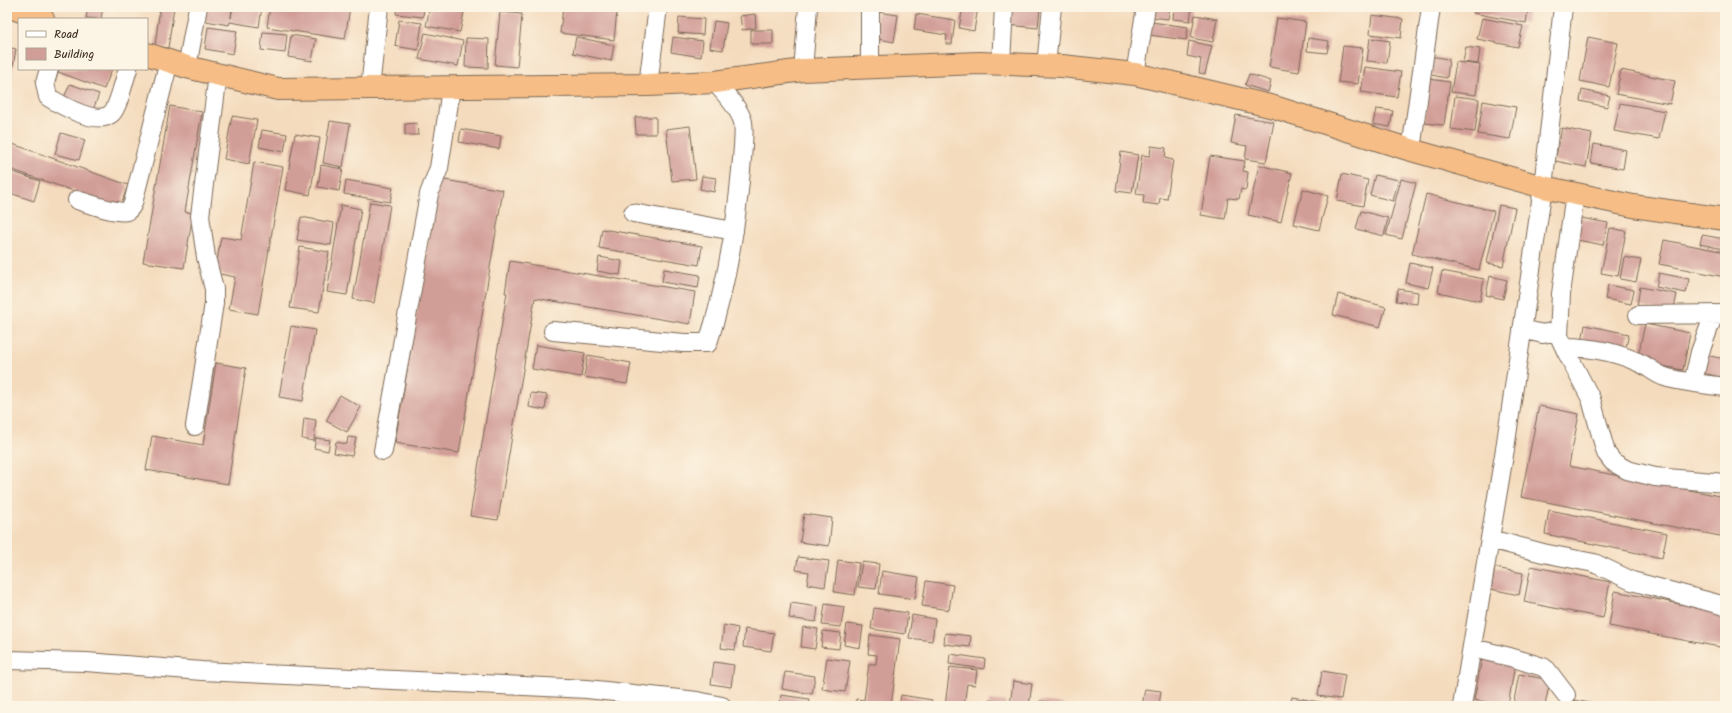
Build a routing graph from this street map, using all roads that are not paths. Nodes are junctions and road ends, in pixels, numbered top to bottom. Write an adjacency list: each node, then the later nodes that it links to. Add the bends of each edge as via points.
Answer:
1 (10, 7): 12 (highway)
2 (198, 7): 15 (street)
3 (379, 7): 26 (street)
4 (658, 7): 24 (street)
5 (808, 7): 20 (street)
6 (870, 7): 17 (street)
7 (1004, 7): 14 (street)
8 (1052, 7): 16 (street)
9 (1146, 7): 22 (street)
10 (1431, 7): 27 (street)
11 (1563, 7): 28 (street)
12 (40, 18)
13 (148, 54): 15 (highway)
14 (1001, 63): 16 (highway); 17 (highway)
15 (178, 64): 21 (highway); 30 (street, via 130,208 127,211 119,211)
16 (1046, 65): 22 (highway)
17 (870, 68): 20 (highway)
18 (49, 70): 19 (street, via 45,83 48,97 84,115 105,117 115,108)
19 (128, 70)
20 (803, 70): 23 (highway)
21 (218, 74): 26 (highway, via 278,89); 42 (street, via 200,216 214,289 214,303)
22 (1135, 74): 27 (highway, via 1274,107)
23 (715, 82): 24 (highway); 33 (street, via 735,107 742,122 743,157)
24 (648, 85): 25 (highway)
25 (450, 87): 26 (highway); 43 (street, via 450,103 439,168 429,194)
26 (370, 88)
27 (1411, 150): 28 (highway)
28 (1543, 187): 29 (highway); 36 (street)
29 (1575, 194): 32 (highway, via 1633,206); 37 (street, via 1561,294)
30 (77, 200)
31 (633, 213): 33 (street)
32 (1725, 219)
33 (734, 231): 38 (street, via 721,297 708,343)
34 (1720, 314): 35 (street); 40 (street, via 1700,352)
35 (1638, 316)
36 (1522, 329): 37 (street, via 1543,334); 45 (street)
37 (1559, 330): 39 (street)
38 (553, 331)
39 (1564, 347): 40 (street, via 1590,348 1615,353 1642,364 1656,374); 44 (street, via 1591,399 1606,453 1613,462 1627,470 1655,477)
40 (1693, 382): 41 (street)
41 (1725, 387)
42 (195, 426)
43 (383, 450)
44 (1725, 482)
45 (1490, 539): 46 (street, via 1594,563 1632,581); 47 (street)
46 (1725, 606)
47 (1472, 648): 49 (street, via 1543,667); 51 (street)
48 (7, 660): 50 (street, via 587,689)
49 (1566, 695)
50 (722, 706)
51 (1462, 706)

